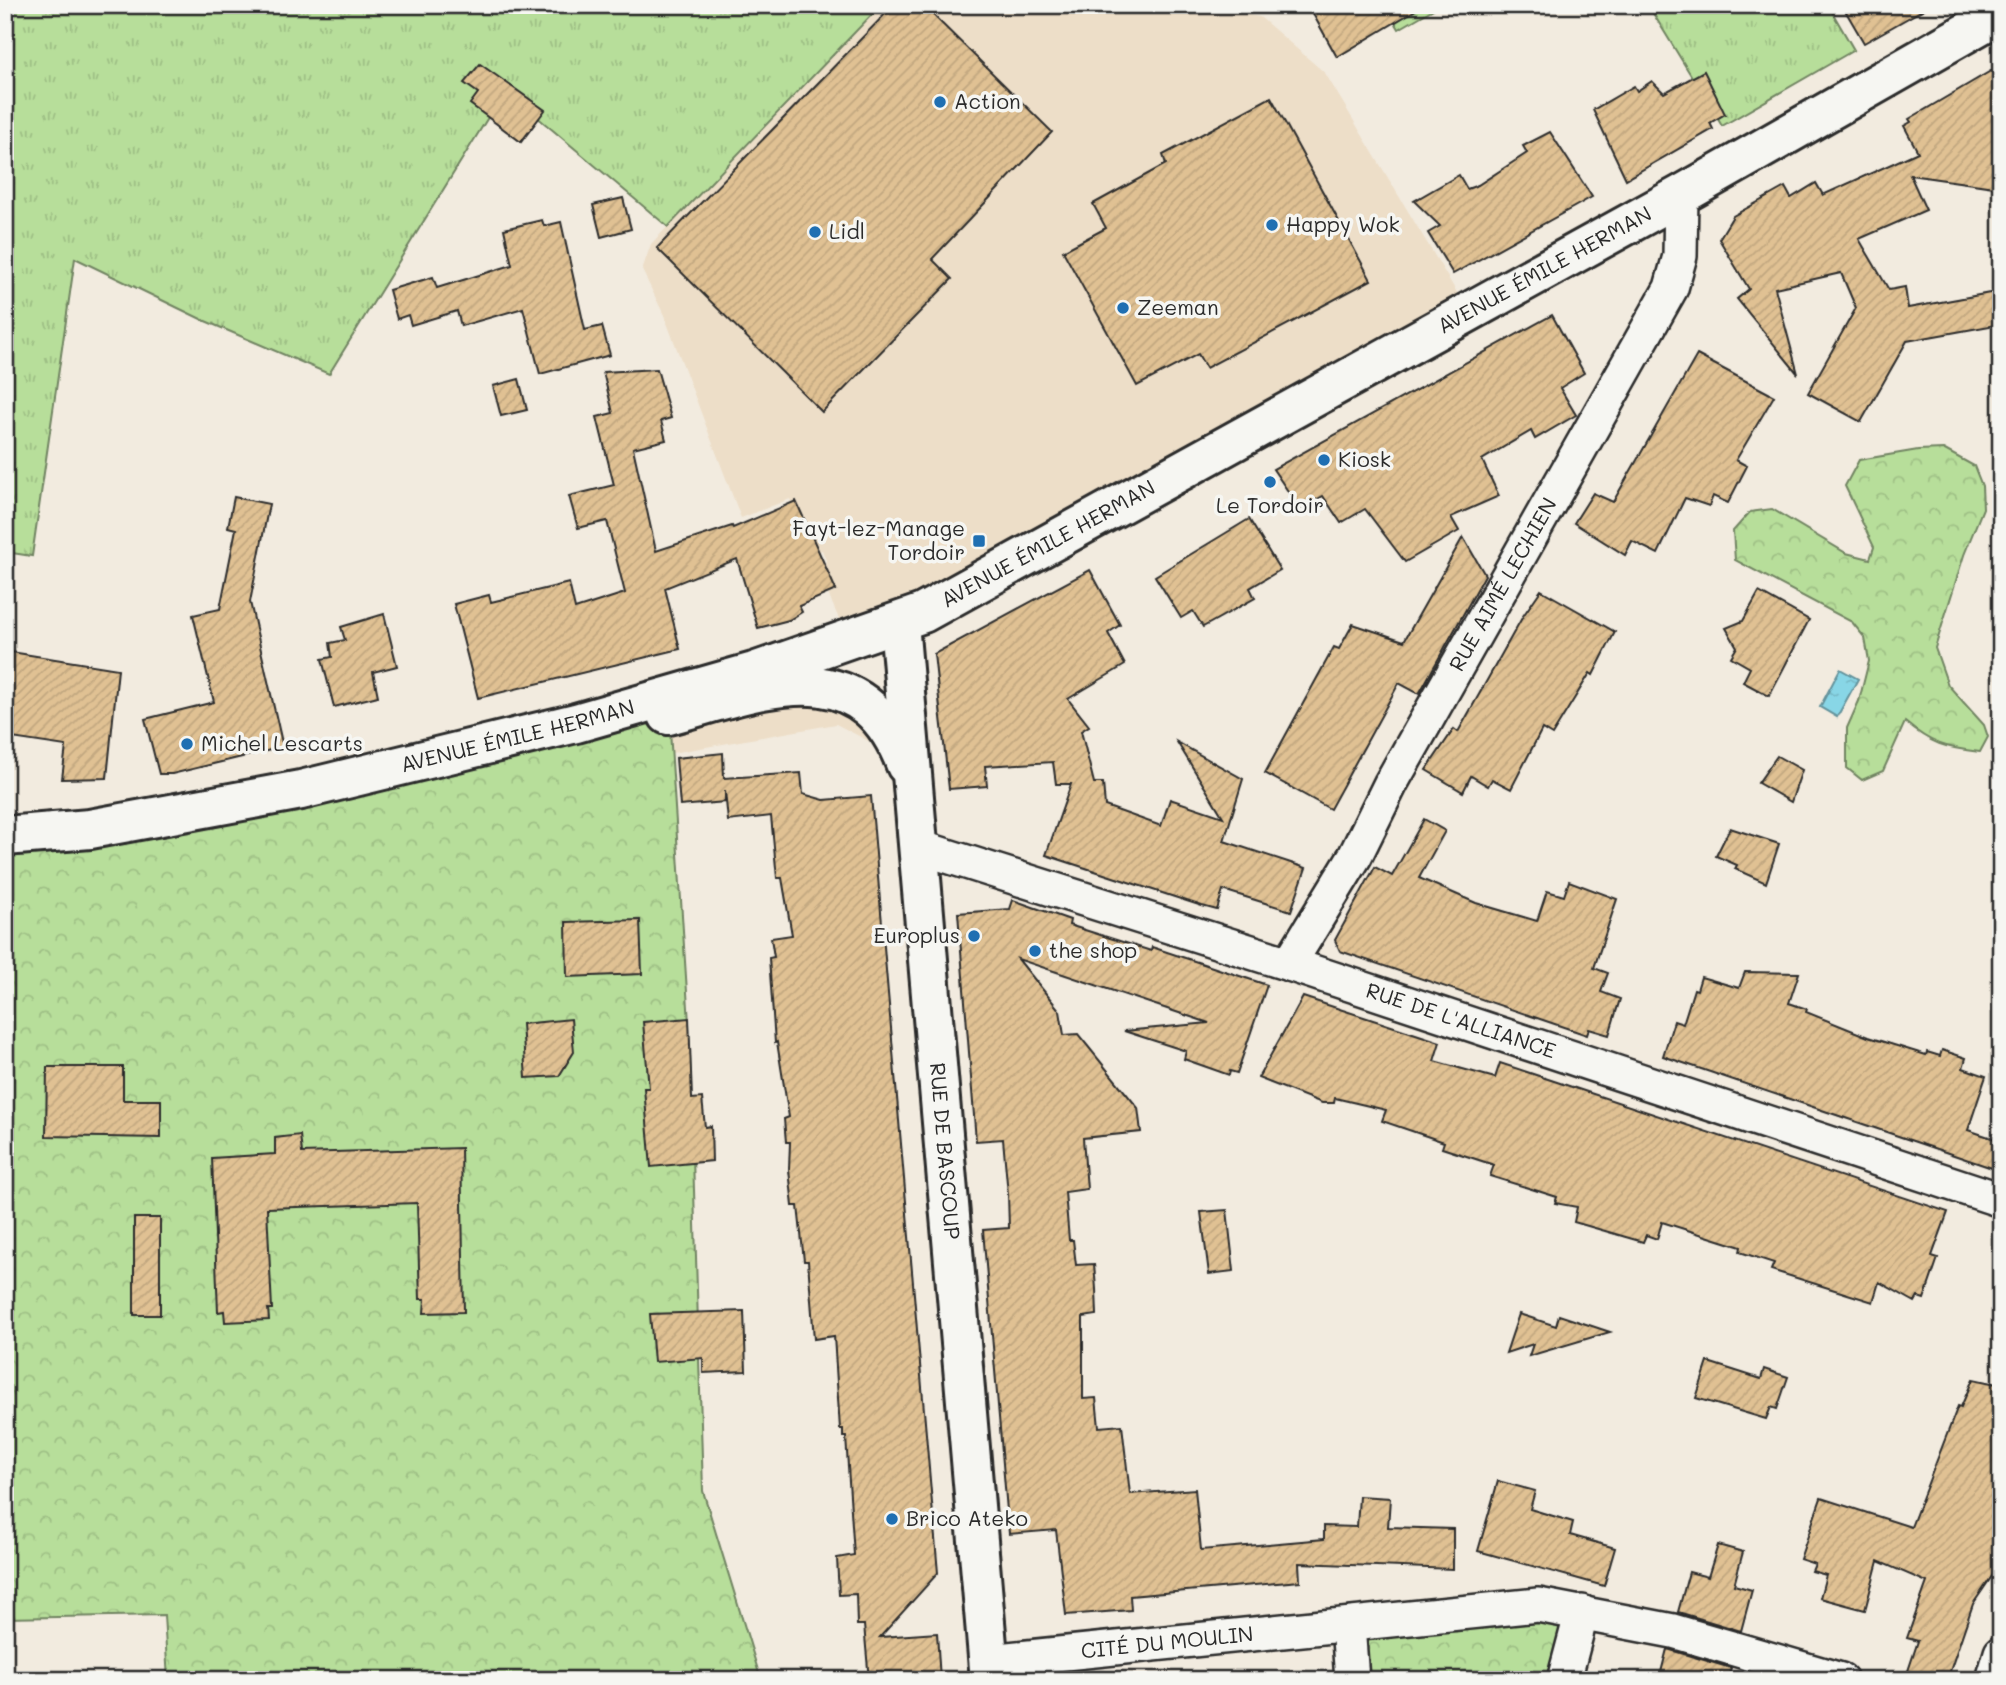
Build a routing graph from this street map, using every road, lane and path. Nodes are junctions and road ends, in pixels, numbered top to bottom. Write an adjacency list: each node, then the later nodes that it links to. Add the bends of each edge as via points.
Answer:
1 (2001, 13): 2 (main road, AVENUE ÉMILE HERMAN)
2 (1681, 195): 3 (main road, AVENUE ÉMILE HERMAN); 8 (street, RUE AIMÉ LECHIEN, via 1680,256 1671,288 1391,783 1355,856)
3 (899, 623): 4 (main road, AVENUE ÉMILE HERMAN, via 754,672); 5 (main road, RUE DE BASCOUP)
4 (444, 755): 5 (main road, via 503,756 544,750 766,690 811,684 842,690 865,705 902,753); 6 (main road, AVENUE ÉMILE HERMAN, via 301,790 170,815)
5 (913, 782): 7 (main road, RUE DE BASCOUP)
6 (5, 836)
7 (919, 847): 8 (street, RUE DE L'ALLIANCE); 13 (main road, RUE DE BASCOUP)
8 (1289, 964): 9 (street, RUE DE L'ALLIANCE)
9 (2001, 1200)
10 (1582, 1612): 11 (street, CITÉ DU MOULIN, via 1538,1605); 15 (street); 16 (street, CITÉ DU MOULIN, via 1673,1631)
11 (1348, 1625): 13 (street, CITÉ DU MOULIN); 14 (street)
12 (2001, 1653): 17 (street)
13 (989, 1670)
14 (1352, 1680)
15 (1563, 1680)
16 (1841, 1680)
17 (1993, 1680)

